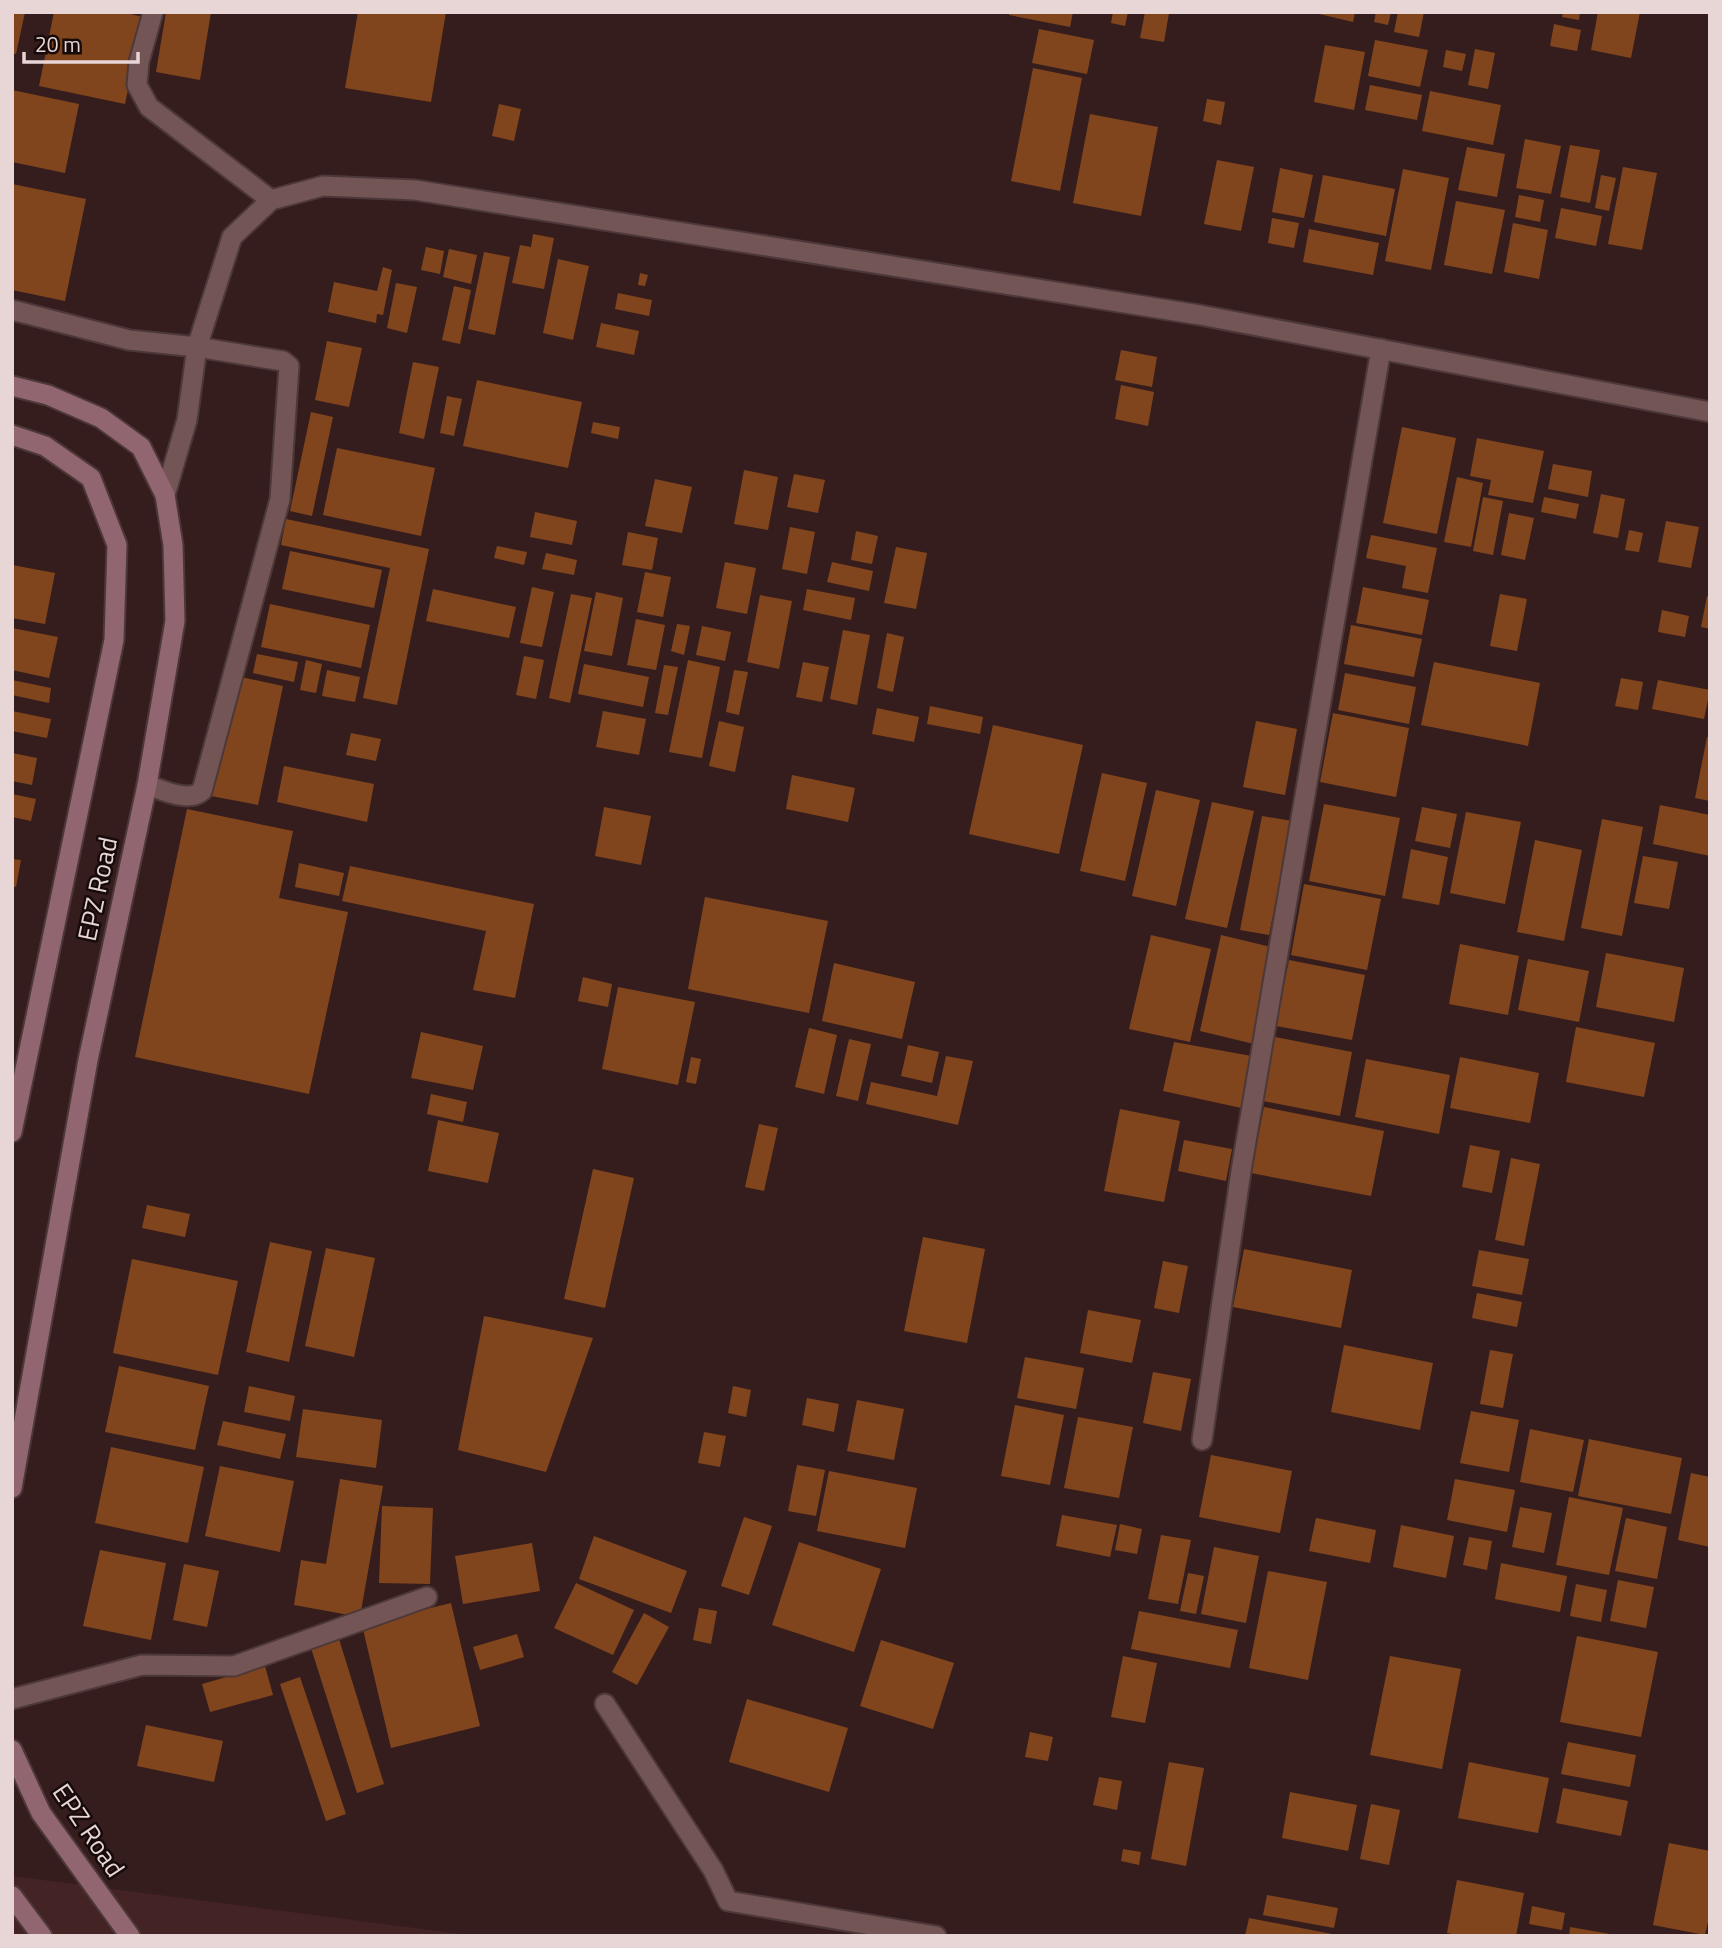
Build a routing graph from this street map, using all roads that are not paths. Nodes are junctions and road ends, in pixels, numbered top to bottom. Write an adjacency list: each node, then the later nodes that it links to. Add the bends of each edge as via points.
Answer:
1 (153, 12): 2 (street, via 137,85 149,107)
2 (271, 200): 4 (street, via 232,237); 5 (street, via 323,186 415,190 1186,313)
3 (12, 310): 4 (street, via 129,340)
4 (197, 347): 9 (street, via 187,420); 10 (street, via 288,364 279,499 202,791 188,797)
5 (1381, 349): 7 (street); 12 (street, via 1241,1171)
6 (12, 386): 9 (main road, EPZ Road, via 48,395 101,418 141,446)
7 (1710, 412)
8 (12, 435): 11 (main road, EPZ Road, via 46,446 91,478 117,545 114,640)
9 (165, 495): 10 (main road, EPZ Road, via 173,545 175,621)
10 (147, 785): 13 (main road, EPZ Road, via 88,1060)
11 (12, 1132)
12 (1202, 1440)
13 (12, 1488)
14 (426, 1597): 15 (street, via 234,1666 142,1665)
15 (12, 1699)
16 (605, 1704): 21 (street, via 713,1870 728,1901)
17 (12, 1750): 20 (main road, EPZ Road, via 41,1812)
18 (12, 1896): 19 (main road)
19 (42, 1936)
20 (130, 1936)
21 (936, 1936)

